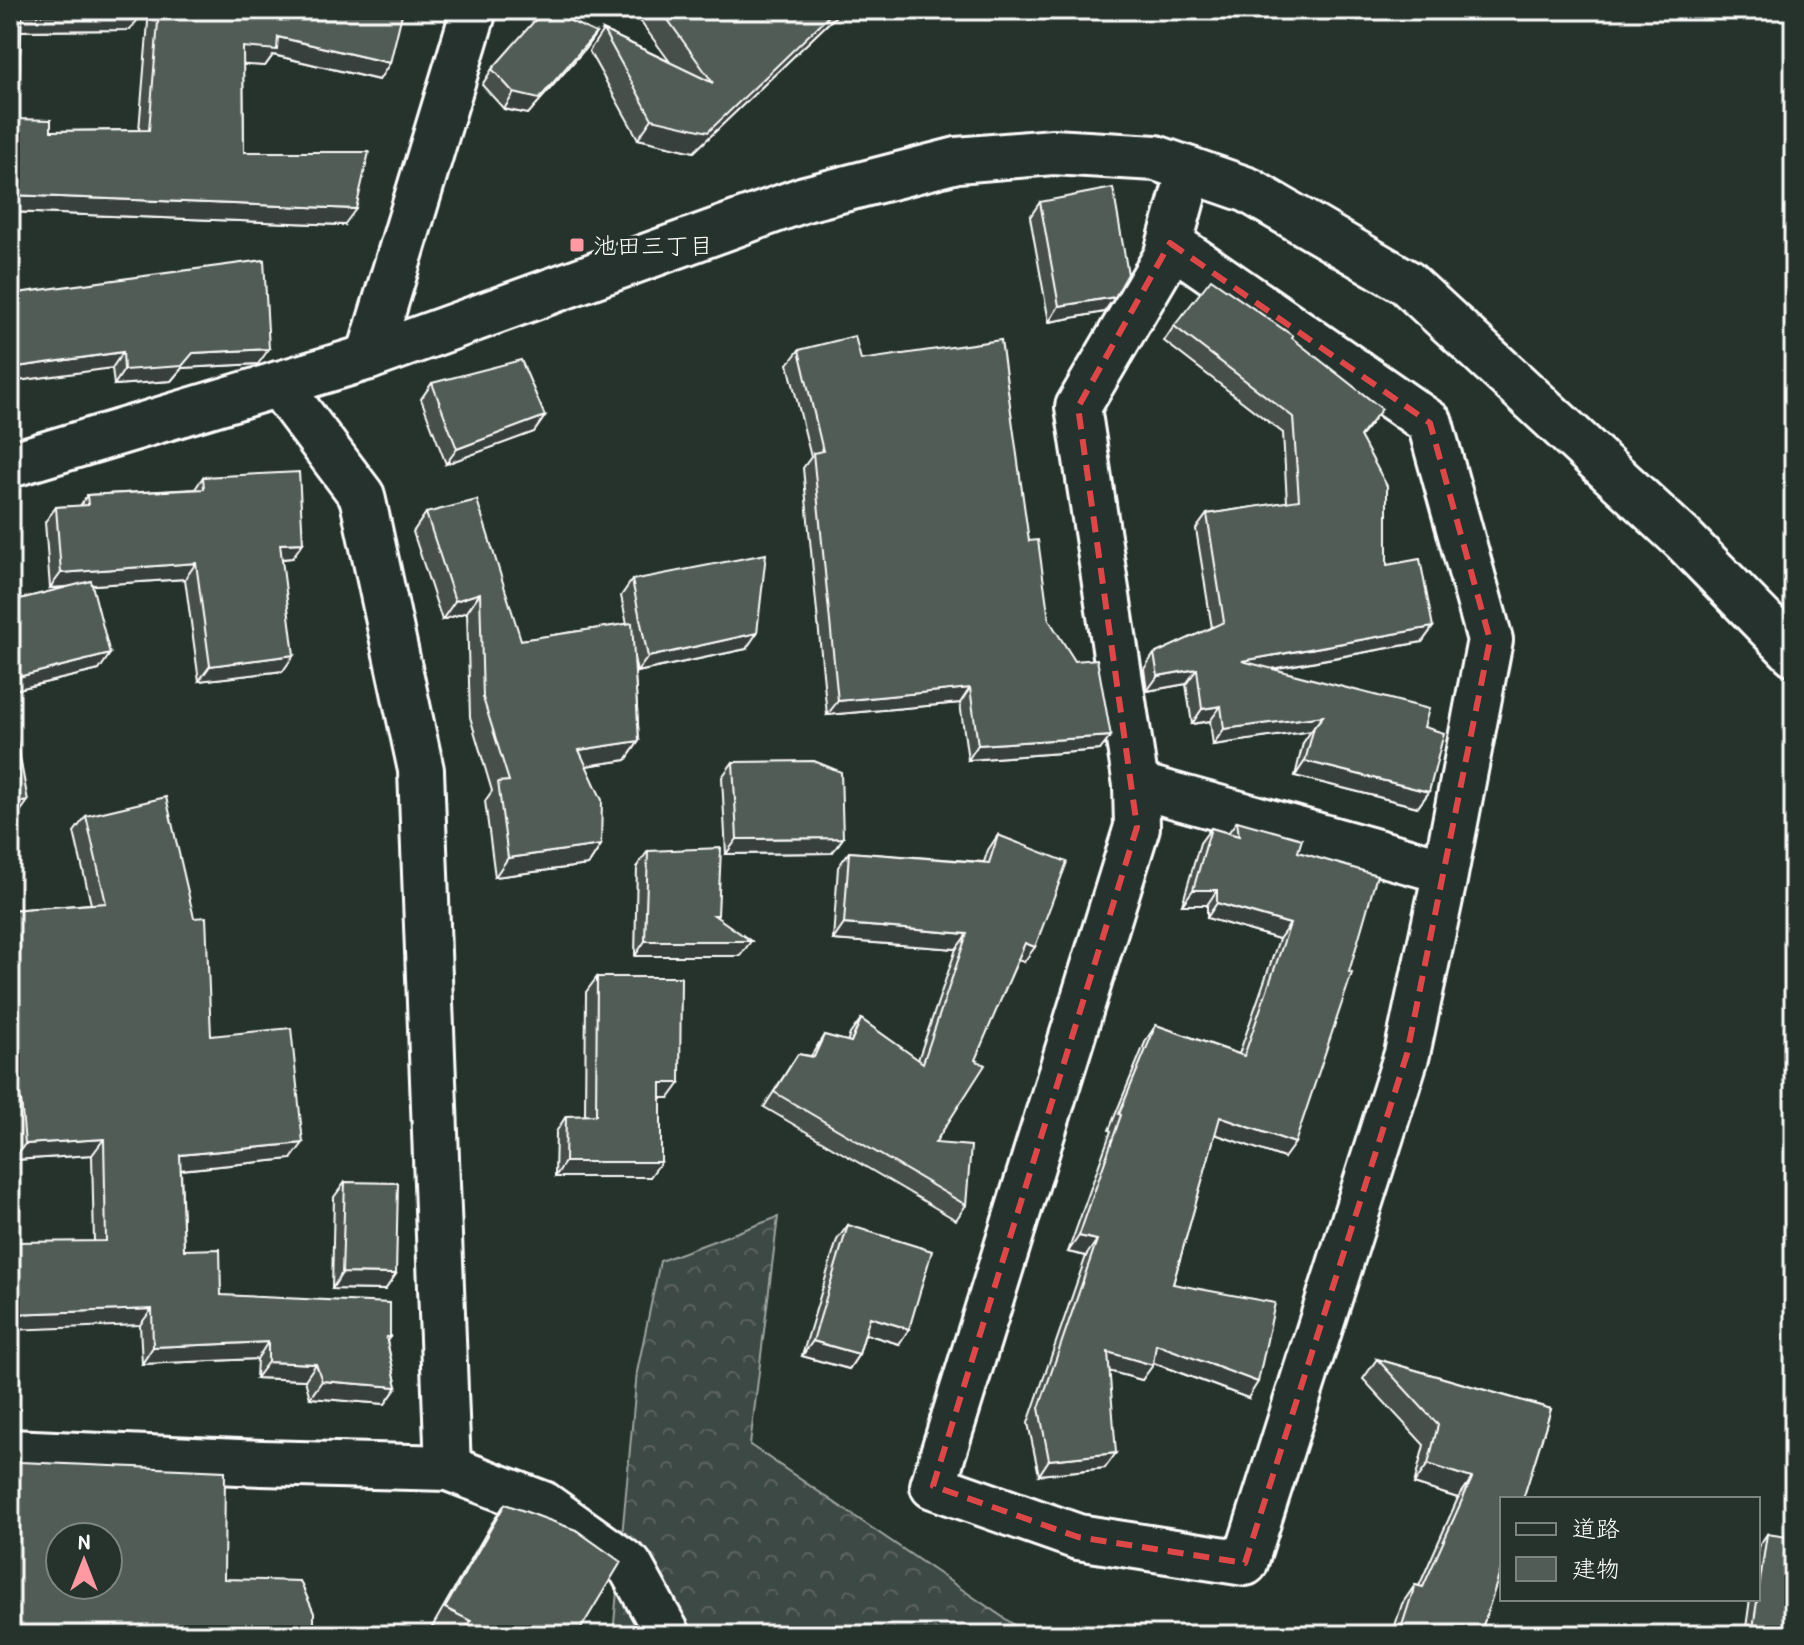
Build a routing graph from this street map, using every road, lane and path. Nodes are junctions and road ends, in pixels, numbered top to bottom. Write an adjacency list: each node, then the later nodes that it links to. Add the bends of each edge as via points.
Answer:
1 (474, 10): 4 (street)
2 (1190, 170): 3 (street); 4 (street, via 1156,158 1053,152 957,160 805,199); 7 (street, via 1248,190 1406,282 1683,539)
3 (1170, 243): 8 (street, via 1078,407); 9 (street, via 1430,423 1490,640)
4 (369, 357): 5 (street)
5 (278, 384): 6 (street); 11 (street, via 362,496 421,770)
6 (10, 465)
7 (1794, 653)
8 (1136, 785): 9 (street); 9 (street, via 1137,827 933,1486 1078,1537 1245,1563 1407,1054)
9 (1445, 871)
10 (10, 1452): 11 (street)
11 (448, 1468): 12 (street, via 543,1504 630,1566)
12 (668, 1635)

